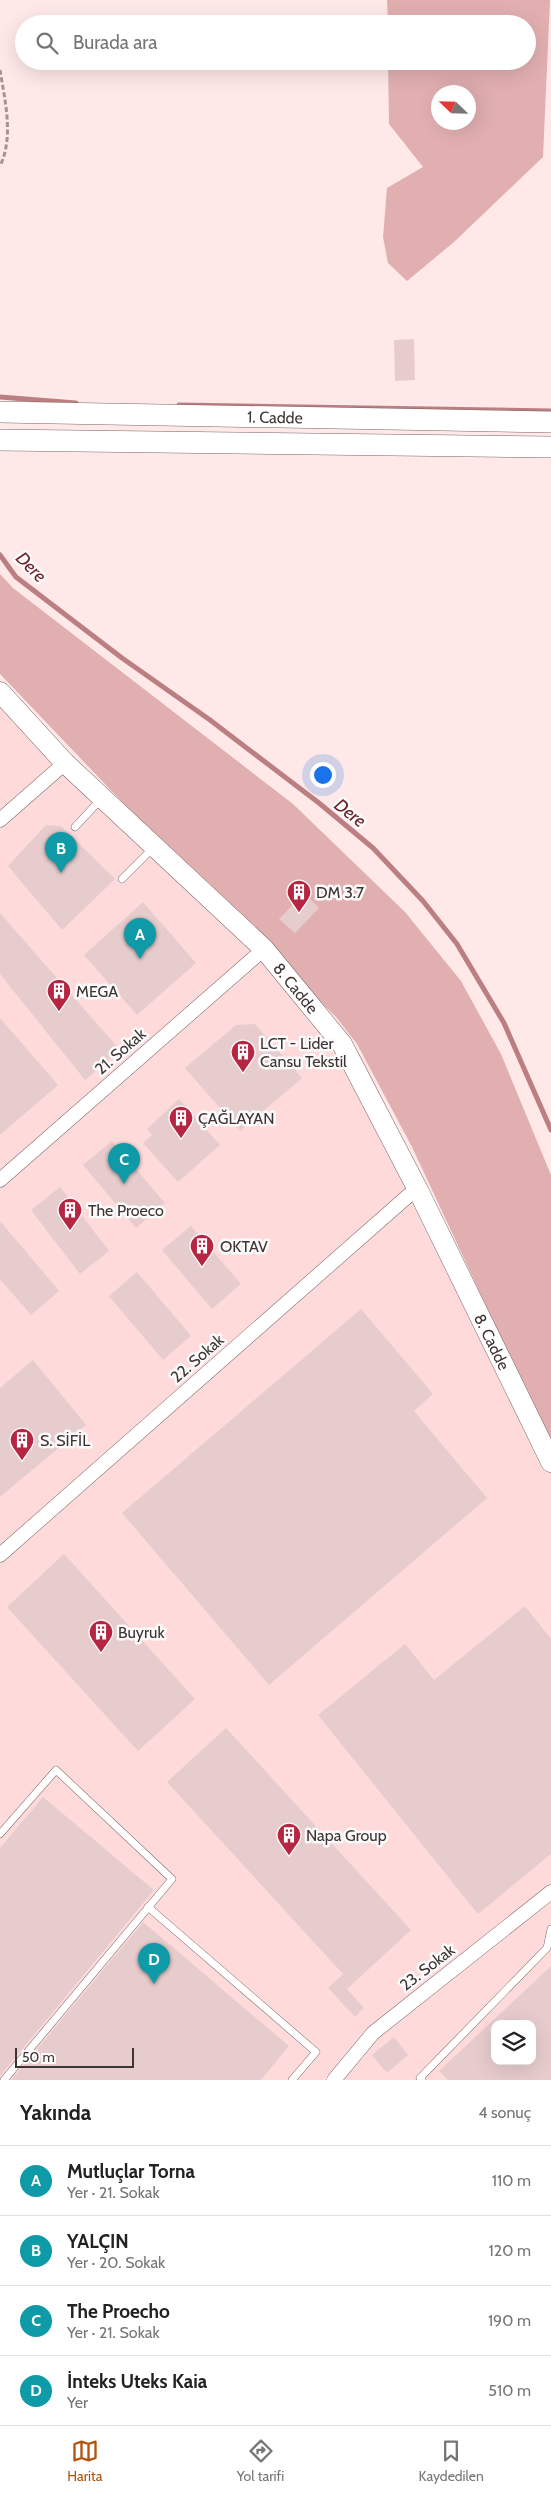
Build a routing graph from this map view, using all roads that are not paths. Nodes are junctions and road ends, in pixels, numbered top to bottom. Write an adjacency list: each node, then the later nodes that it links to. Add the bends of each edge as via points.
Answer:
1 (0, 412): 2 (main road, 1. Cadde)
2 (551, 422)
3 (4, 440): 4 (main road, 1. Cadde)
4 (551, 447)
5 (0, 692): 6 (street, 8. Cadde)
6 (65, 763): 7 (street, 8. Cadde); 8 (street)
7 (102, 798): 9 (lane); 10 (street, 8. Cadde)
8 (0, 820)
9 (75, 827)
10 (154, 846): 11 (lane); 12 (street, 8. Cadde)
11 (122, 879)
12 (264, 948): 13 (street, 21. Sokak); 14 (street, 8. Cadde, via 342,1044)
13 (0, 1180)
14 (417, 1188): 15 (street, 8. Cadde); 16 (street, 22. Sokak)
15 (551, 1462)
16 (0, 1555)
17 (0, 1834): 19 (lane, via 56,1770 172,1879)
18 (551, 1892): 23 (street, 23. Sokak, via 372,2033)
19 (148, 1907): 21 (lane); 22 (lane, via 316,2052)
20 (551, 1929): 24 (lane, via 547,1948 420,2078)
21 (4, 2080)
22 (292, 2080)
23 (334, 2080)
24 (422, 2080)

